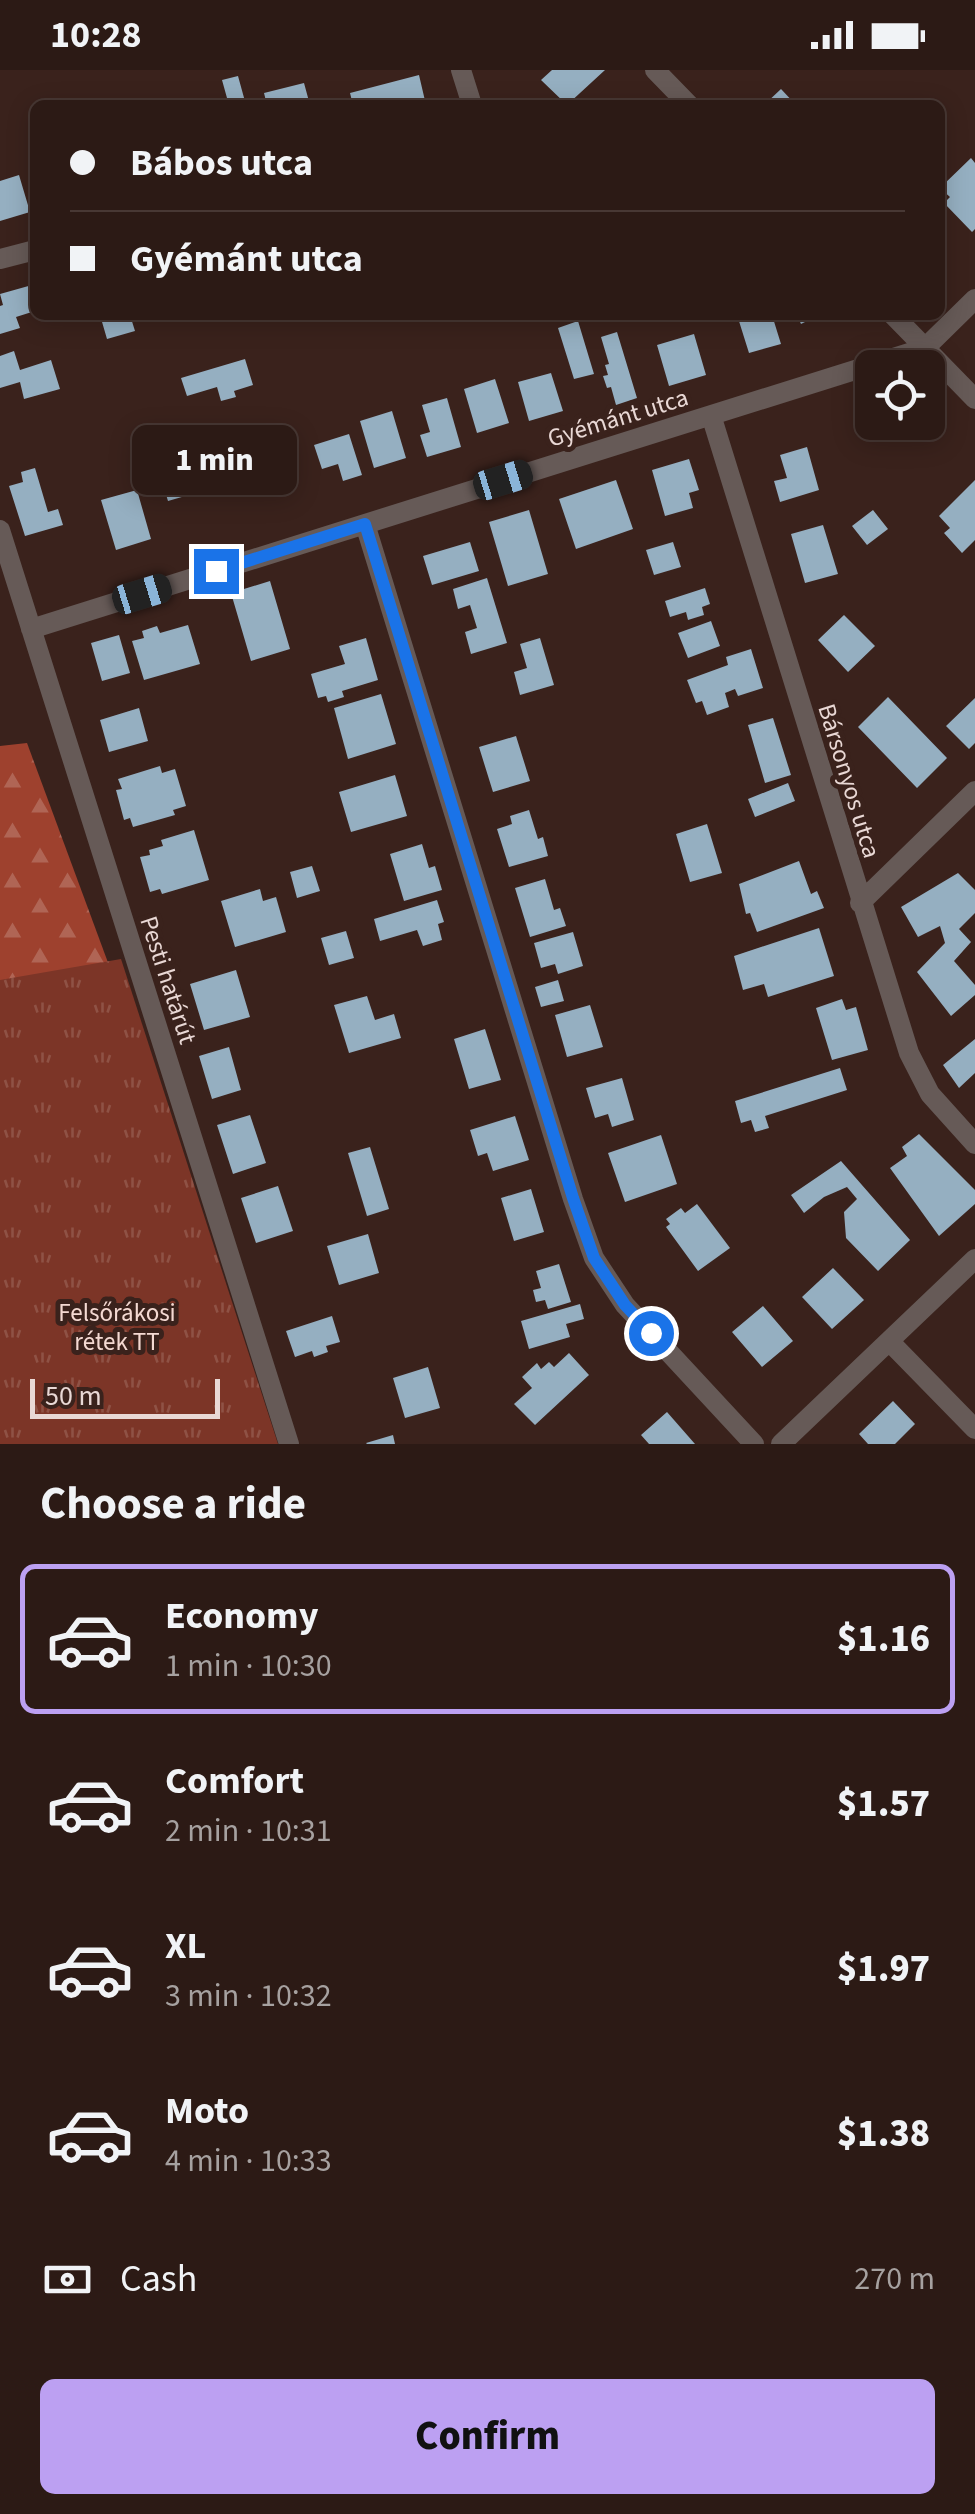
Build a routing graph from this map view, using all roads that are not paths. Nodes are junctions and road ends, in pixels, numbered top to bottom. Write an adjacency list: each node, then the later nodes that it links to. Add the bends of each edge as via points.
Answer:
1 (460, 70): 3 (street)
2 (655, 70): 4 (street)
3 (470, 100)
4 (684, 100)
5 (30, 251): 6 (street)
6 (0, 259)
7 (975, 299): 9 (street, Gyémánt utca)
8 (898, 320): 9 (street)
9 (924, 348): 10 (street); 11 (street, Gyémánt utca)
10 (975, 400)
11 (711, 415): 12 (street, Gyémánt utca); 16 (street, Bársonyos utca)
12 (365, 524): 14 (street, Gyémánt utca); 22 (street, via 594,1258 625,1305)
13 (0, 530): 14 (street, Pesti határút)
14 (31, 629): 21 (street, Pesti határút)
15 (975, 791): 16 (street)
16 (860, 903): 17 (street, Bársonyos utca, via 909,1053 930,1094)
17 (975, 1144)
18 (975, 1259): 19 (street)
19 (889, 1341): 20 (street); 23 (street)
20 (975, 1429)
21 (289, 1444)
22 (754, 1444)
23 (781, 1444)

